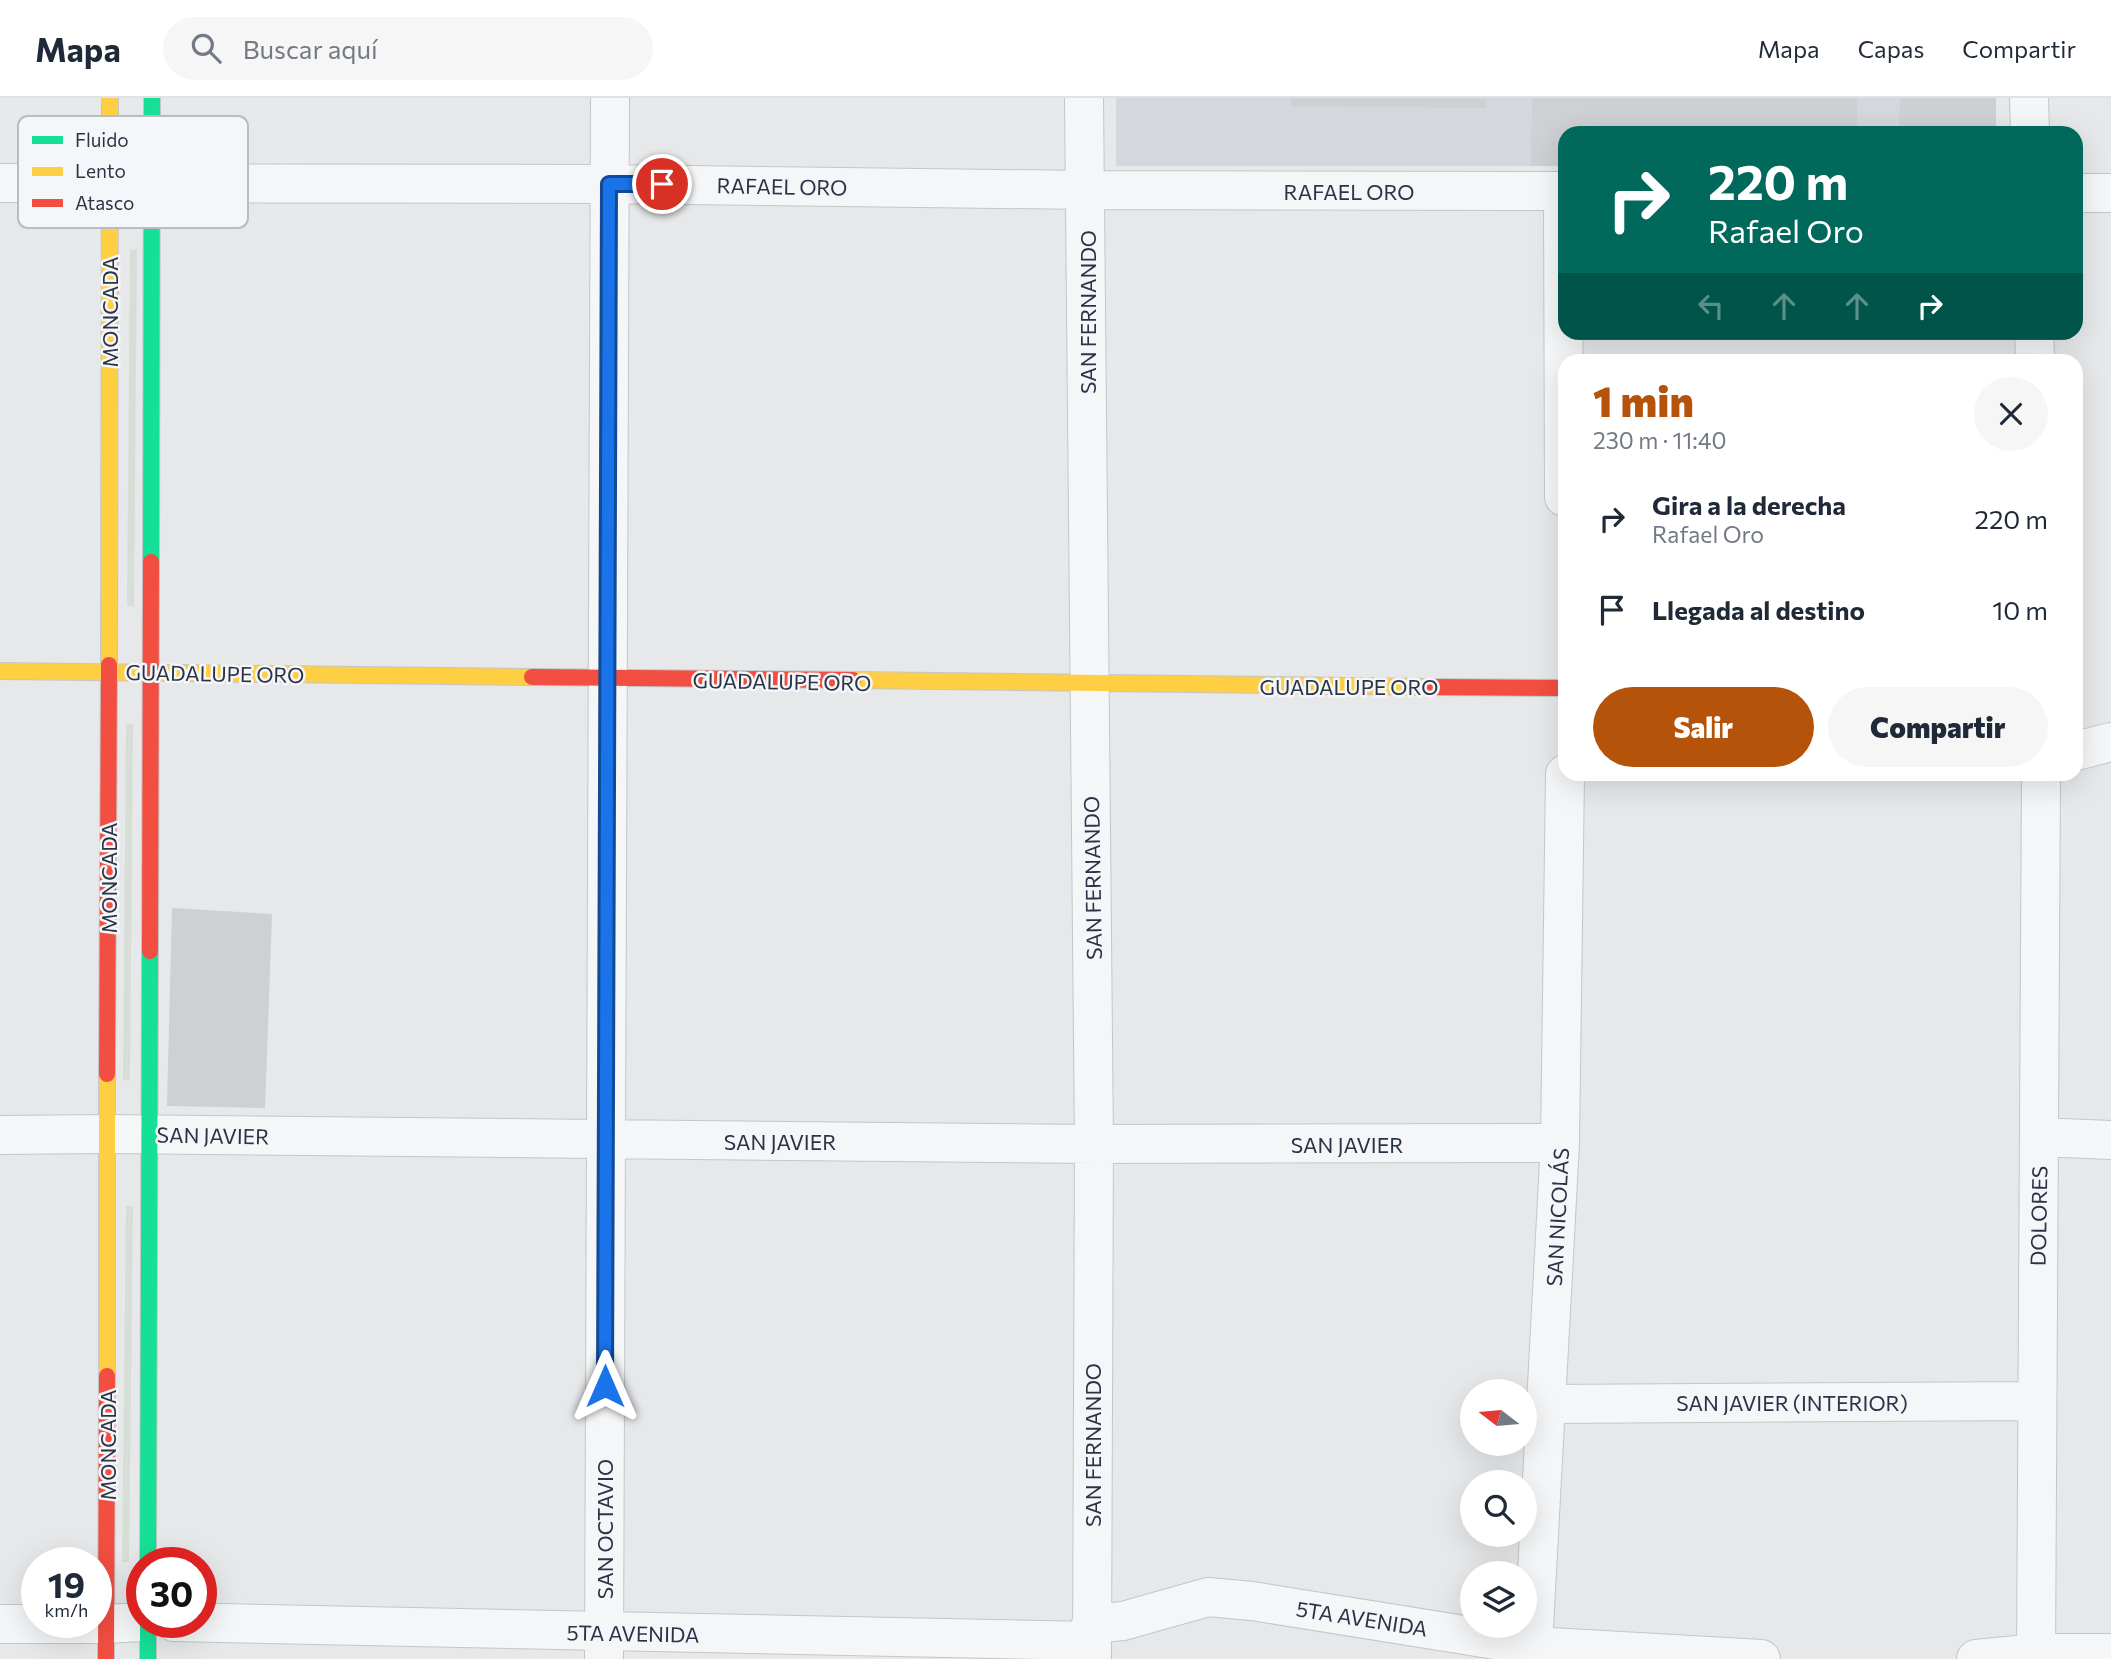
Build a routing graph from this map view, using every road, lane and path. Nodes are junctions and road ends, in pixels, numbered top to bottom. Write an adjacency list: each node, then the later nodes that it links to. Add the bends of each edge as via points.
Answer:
1 (110, 98): 6 (street, MONCADA)
2 (152, 98): 7 (street, MONCADA)
3 (610, 98): 12 (street, SAN OCTAVIO)
4 (1084, 98): 13 (street, SAN FERNANDO)
5 (2029, 98): 8 (street)
6 (110, 116)
7 (152, 116)
8 (2030, 126)
9 (248, 182): 12 (street, RAFAEL ORO)
10 (0, 183): 11 (street, RAFAEL ORO)
11 (18, 183)
12 (609, 184): 13 (street, RAFAEL ORO); 22 (street, SAN OCTAVIO)
13 (1087, 190): 14 (street, RAFAEL ORO); 23 (street, SAN FERNANDO)
14 (1558, 191)
15 (2083, 193): 16 (street)
16 (2111, 193)
17 (110, 228): 20 (street, MONCADA)
18 (152, 228): 21 (street, MONCADA)
19 (0, 671): 20 (street, GUADALUPE ORO)
20 (108, 671): 21 (street, GUADALUPE ORO); 29 (street, MONCADA)
21 (151, 671): 22 (street, GUADALUPE ORO); 31 (street, MONCADA)
22 (607, 679): 23 (street, GUADALUPE ORO); 33 (street, SAN OCTAVIO)
23 (1090, 684): 24 (street, GUADALUPE ORO); 36 (street, SAN FERNANDO)
24 (1558, 688)
25 (2111, 742): 26 (street)
26 (2083, 749)
27 (1565, 781): 35 (street, SAN NICOLÁS)
28 (2041, 781): 32 (street, DOLORES)
29 (107, 1134): 30 (street, SAN JAVIER); 31 (street, SAN JAVIER); 42 (street, MONCADA)
30 (0, 1135)
31 (150, 1135): 33 (street, SAN JAVIER); 39 (street, MONCADA)
32 (2039, 1137): 34 (street); 37 (street, DOLORES)
33 (606, 1140): 36 (street, SAN JAVIER); 45 (street, SAN OCTAVIO)
34 (2111, 1140)
35 (1560, 1143): 36 (street, SAN JAVIER); 38 (street, SAN NICOLÁS)
36 (1094, 1144): 44 (street, SAN FERNANDO)
37 (2036, 1401): 38 (street, SAN JAVIER (INTERIOR)); 48 (street, DOLORES)
38 (1547, 1404): 46 (street, SAN NICOLÁS)
39 (148, 1547)
40 (0, 1624): 42 (street)
41 (217, 1624): 45 (street, 5TA AVENIDA)
42 (118, 1635)
43 (148, 1638): 49 (street)
44 (1091, 1641): 45 (street, 5TA AVENIDA); 46 (street, 5TA AVENIDA, via 1123,1621 1208,1597)
45 (604, 1646)
46 (1531, 1652): 50 (street, 5TA AVENIDA)
47 (2111, 1653): 48 (street)
48 (2036, 1656): 51 (street)
49 (148, 1659)
50 (1761, 1659)
51 (1976, 1659)

